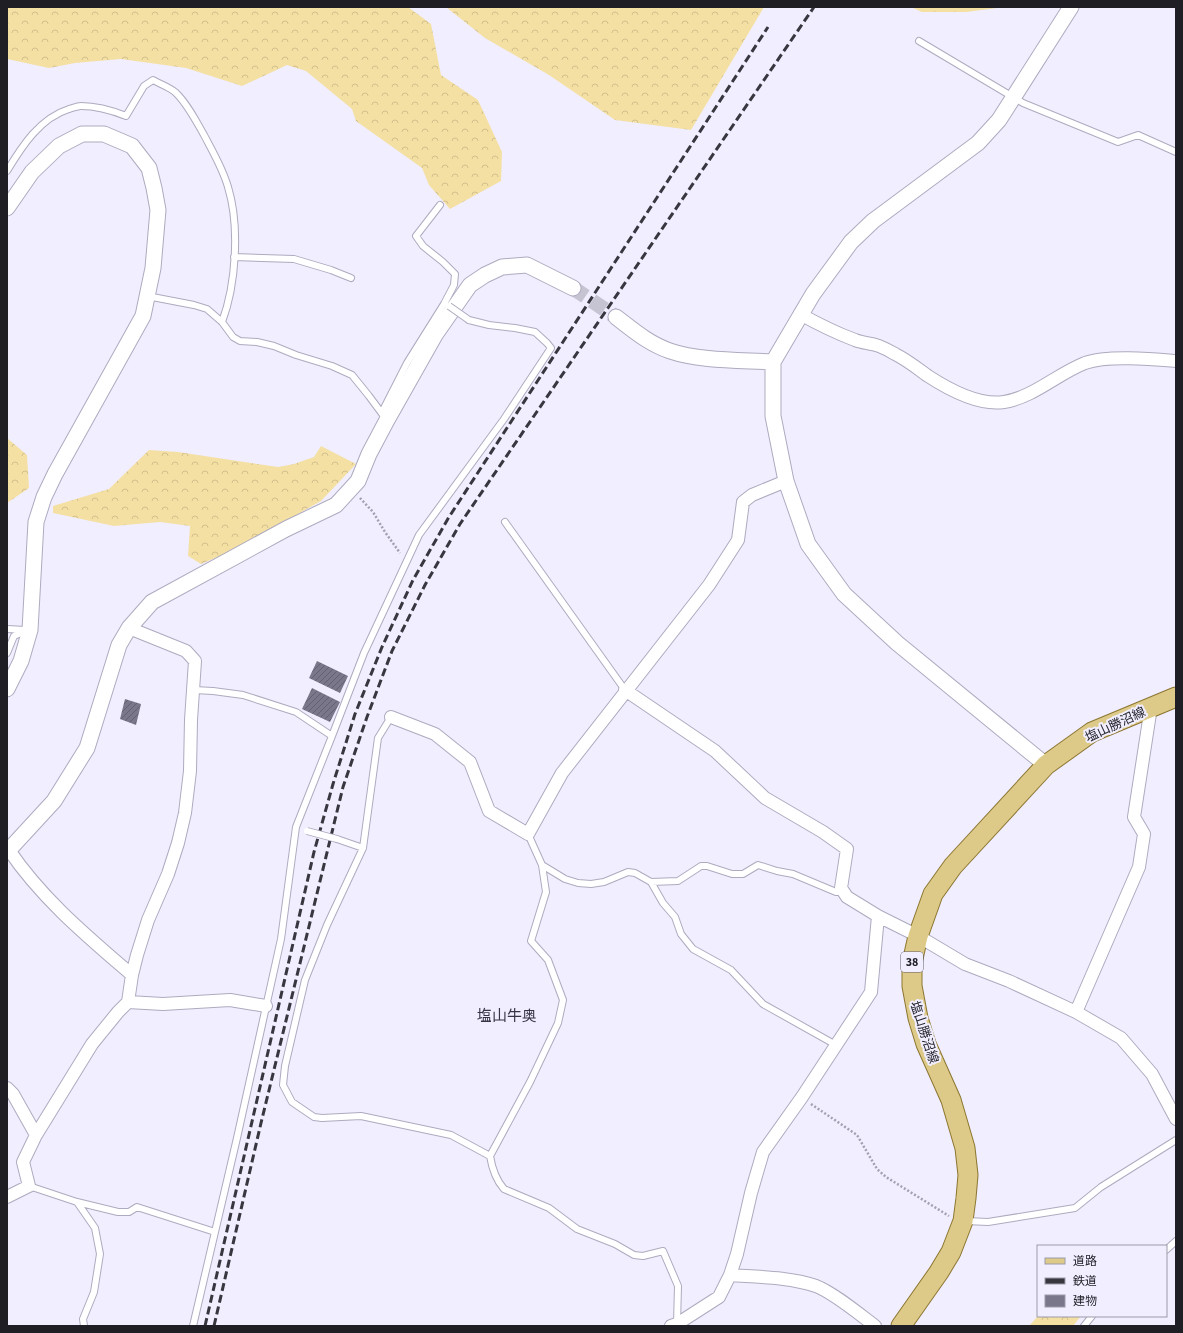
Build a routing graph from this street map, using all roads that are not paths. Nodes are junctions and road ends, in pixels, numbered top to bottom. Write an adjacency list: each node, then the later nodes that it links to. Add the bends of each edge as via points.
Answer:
1 (1070, 7): 3 (street)
2 (919, 41): 3 (lane)
3 (1014, 97): 4 (lane, via 1118,142 1138,135); 13 (street, via 999,120 978,143 873,221 851,242)
4 (1176, 152)
5 (7, 172): 8 (lane, via 36,130 58,112 80,106 109,109 126,116 144,86 153,80 174,92 193,115 219,163 228,188 233,216)
6 (440, 205): 12 (lane, via 416,236 423,246 455,274 454,285)
7 (7, 208): 11 (street, via 32,172 59,146 82,134 104,134 132,146 149,168 158,210 153,268)
8 (234, 256): 9 (lane, via 294,259); 15 (lane, via 232,287)
9 (351, 278)
10 (573, 288): 18 (street, via 527,265 502,267 470,285)
11 (147, 296): 15 (lane, via 207,309); 23 (street, via 143,316 44,497 36,522)
12 (446, 305): 18 (lane, via 406,363); 31 (lane, bridge, via 469,320 535,332 551,348 500,426 419,535 364,653)
13 (800, 314): 16 (street, via 835,332 878,346 903,358 959,393 989,403 1004,402 1027,395 1085,363 1097,360); 17 (street)
14 (616, 317): 17 (street, via 644,338 669,351 692,356)
15 (222, 322): 18 (lane, via 233,337 240,341 274,346 352,375)
16 (1176, 361)
17 (773, 362): 19 (street, via 773,416)
18 (384, 416): 21 (street, via 358,481 336,505 286,529 152,602)
19 (786, 481): 27 (street, via 752,495 743,502 738,540 708,585); 32 (street, via 808,544 844,594 897,643)
20 (505, 522): 27 (lane)
21 (129, 628): 26 (street, via 186,651 195,661); 36 (street, via 119,645 87,748 54,801)
22 (7, 629): 23 (lane)
23 (30, 630): 24 (lane, via 14,636); 25 (street, via 21,661)
24 (7, 653)
25 (7, 688)
26 (194, 690): 31 (lane, via 242,695 296,712); 42 (street, via 185,813 168,874 148,920)
27 (625, 690): 34 (street, via 562,773); 39 (street, via 715,751 765,798 847,849 841,888)
28 (1176, 697): 29 (main road, 塩山勝沼線 / 38)
29 (1151, 707): 32 (main road, 塩山勝沼線 / 38, via 1092,732); 45 (street, via 1134,817 1144,834 1139,867)
30 (391, 717): 34 (street, via 435,734 470,762 489,811); 35 (lane, via 378,738)
31 (332, 736): 33 (lane)
32 (1046, 765): 41 (main road, 塩山勝沼線 / 38, via 953,866 933,894)
33 (296, 827): 35 (lane, bridge); 44 (lane, via 281,939)
34 (528, 834): 37 (lane)
35 (364, 848): 51 (lane, via 305,980 283,1085 292,1102 314,1117 361,1116 451,1135)
36 (8, 850): 42 (street, via 21,868 69,920)
37 (542, 865): 38 (lane, via 565,879 578,883 604,882 628,872 635,872); 51 (lane, via 546,892 532,941 548,960 563,1000 558,1023)
38 (652, 882): 39 (lane, via 678,881 701,866 732,874 743,874 758,864 777,872 793,874 836,892); 46 (lane, via 663,903 675,917 681,934 693,949 730,970 763,1004)
39 (844, 892): 40 (street, via 847,897)
40 (878, 916): 41 (street); 46 (street, via 871,992)
41 (918, 936): 45 (street, via 965,964); 55 (main road, 塩山勝沼線 / 38, via 912,963 912,986 918,1018 926,1044 951,1100 965,1148 968,1175)
42 (132, 975): 43 (street)
43 (128, 1002): 44 (street, via 163,1004 230,1000); 49 (street, via 92,1044)
44 (266, 1006): 56 (lane)
45 (1076, 1012): 48 (street, via 1121,1038 1152,1074)
46 (836, 1045): 59 (street, via 763,1152)
47 (7, 1088): 49 (street)
48 (1176, 1119)
49 (36, 1135): 52 (street, via 23,1162)
50 (1176, 1140): 55 (lane, via 1101,1187 1075,1208 988,1222)
51 (490, 1156): 61 (lane, via 492,1166 504,1189 549,1208 577,1229 634,1255 643,1256 663,1251 678,1286)
52 (29, 1186): 53 (street); 54 (lane)
53 (7, 1197)
54 (77, 1202): 56 (lane, via 118,1212 129,1212 137,1207); 62 (lane, via 95,1228 100,1254 94,1292 83,1319)
55 (962, 1221): 65 (main road, 塩山勝沼線 / 38, via 940,1272)
56 (215, 1232): 63 (lane)
57 (1176, 1241): 58 (lane)
58 (1167, 1249)
59 (730, 1275): 61 (street, via 719,1297); 64 (street, via 781,1279 816,1286 842,1301)
60 (1091, 1317): 66 (lane)
61 (674, 1325)
62 (84, 1326)
63 (193, 1326)
64 (875, 1326)
65 (901, 1326)
66 (1084, 1326)

